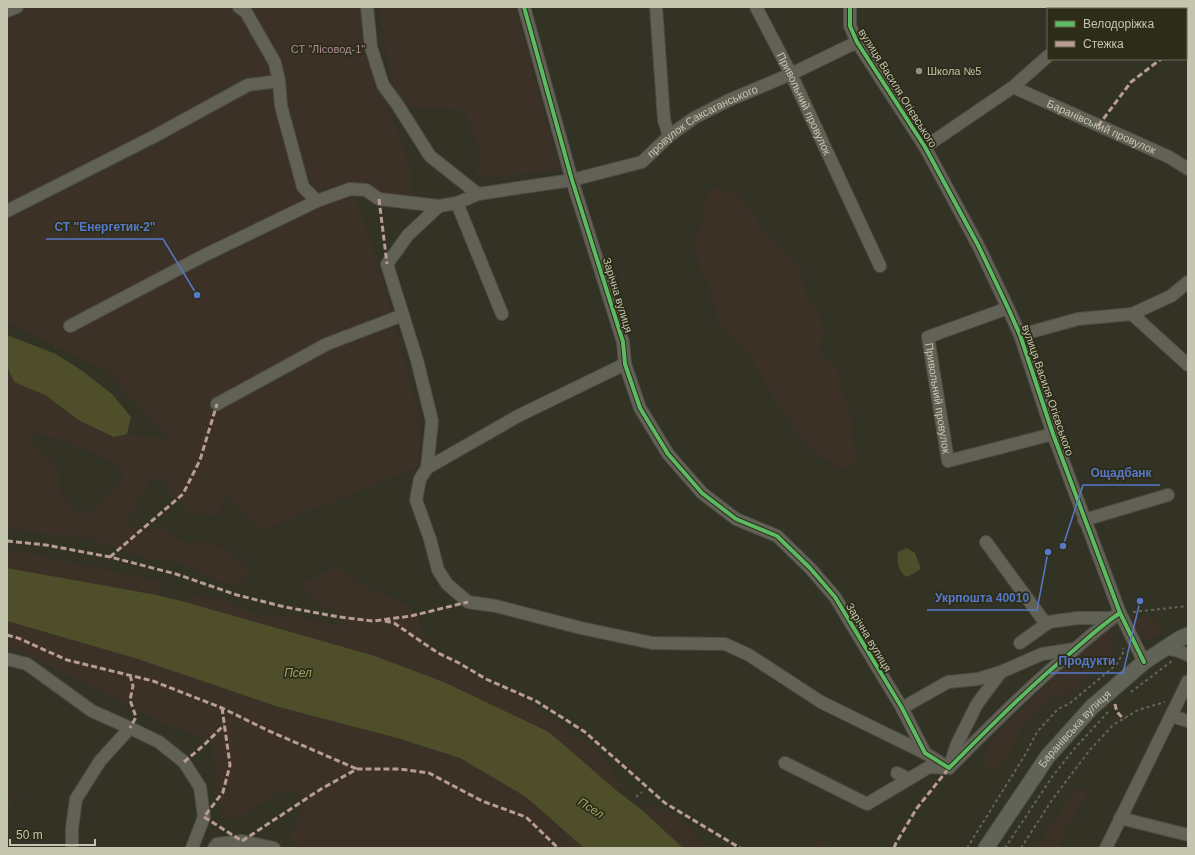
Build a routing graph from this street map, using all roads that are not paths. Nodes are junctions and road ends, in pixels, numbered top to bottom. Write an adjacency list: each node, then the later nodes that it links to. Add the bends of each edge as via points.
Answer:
1 (17, 7): 8 (street)
2 (239, 7): 12 (street, via 246,12 275,63)
3 (367, 7): 18 (street, via 371,47 383,85 430,156)
4 (524, 7): 17 (street, Зарічна вулиця)
5 (656, 7): 14 (street, via 664,120)
6 (756, 7): 11 (street, Привольний провулок)
7 (850, 7): 9 (street, вулиця Василя Огієвського, via 850,26)
8 (7, 11)
9 (857, 42): 11 (street, провулок Саксаганського); 15 (street, вулиця Василя Огієвського)
10 (1047, 57): 13 (street)
11 (791, 74): 14 (street, провулок Саксаганського, via 727,101 694,118); 23 (street, Привольний провулок)
12 (278, 81): 19 (street, via 281,106 303,187); 22 (street, via 248,85 153,137)
13 (1013, 87): 15 (street); 16 (street, Баранівський провулок, via 1169,157)
14 (669, 136): 17 (street, провулок Саксаганського, via 642,162)
15 (925, 147): 25 (street, вулиця Василя Огієвського)
16 (1188, 169)
17 (572, 180): 18 (street, провулок Саксаганського); 31 (street, Зарічна вулиця, via 623,342)
18 (478, 194): 20 (street, провулок Саксаганського)
19 (318, 201): 21 (street, провулок Саксаганського, via 350,189 366,190 379,199); 29 (street, via 203,256)
20 (457, 204): 21 (street, провулок Саксаганського); 26 (street)
21 (439, 206): 28 (street, via 408,235 387,264)
22 (7, 211)
23 (880, 266)
24 (1188, 282): 27 (street, via 1171,296)
25 (1008, 308): 30 (street, вулиця Василя Огієвського); 34 (street, Привольний провулок, via 928,337 948,461)
26 (502, 314)
27 (1132, 314): 30 (street, via 1078,319); 32 (street)
28 (403, 315): 33 (street, via 326,344); 35 (street, via 432,421)
29 (70, 326)
30 (1020, 335): 34 (street, вулиця Василя Огієвського)
31 (624, 364): 35 (street, via 518,416); 50 (street, Зарічна вулиця, via 640,408 668,454 702,493 736,519 777,536 810,568 834,598)
32 (1188, 366)
33 (217, 404)
34 (1053, 434): 37 (street, вулиця Василя Огієвського)
35 (427, 468): 54 (street, via 420,479 416,500 438,570 447,584 468,602 496,606 581,628 652,642 726,644 749,655 822,702)
36 (1168, 495): 37 (street)
37 (1084, 520): 39 (street, вулиця Василя Огієвського)
38 (986, 542): 40 (street)
39 (1116, 616): 40 (street, via 1077,618); 44 (street); 47 (street, вулиця Василя Огієвського)
40 (1046, 624): 42 (street)
41 (1188, 635): 43 (main road, Баранівська вулиця)
42 (1020, 643)
43 (1164, 648): 45 (street, via 1179,650); 47 (main road, Баранівська вулиця)
44 (1075, 649): 48 (street, via 1042,654); 56 (street, via 1001,716)
45 (1186, 654)
46 (7, 659): 53 (street, via 27,664 92,711)
47 (1144, 662): 65 (main road, Баранівська вулиця, via 1092,707 1048,756)
48 (1001, 672): 50 (street, via 978,679 948,682); 56 (street, via 978,704 957,744)
49 (1188, 681): 51 (street)
50 (902, 708): 54 (street, Зарічна вулиця)
51 (1171, 716): 52 (street); 59 (street)
52 (1188, 722)
53 (130, 728): 61 (street, via 100,761 76,798); 62 (street, via 159,742 184,762 200,787 204,817)
54 (925, 753): 56 (street)
55 (785, 763): 58 (street, via 867,804)
56 (949, 768): 58 (street, via 929,767)
57 (897, 773): 58 (street)
58 (909, 779)
59 (1120, 818): 60 (street); 66 (street)
60 (1188, 835)
61 (72, 848)
62 (192, 848)
63 (214, 848): 64 (street, via 216,844 242,841)
64 (274, 848)
65 (986, 848)
66 (1106, 848)

